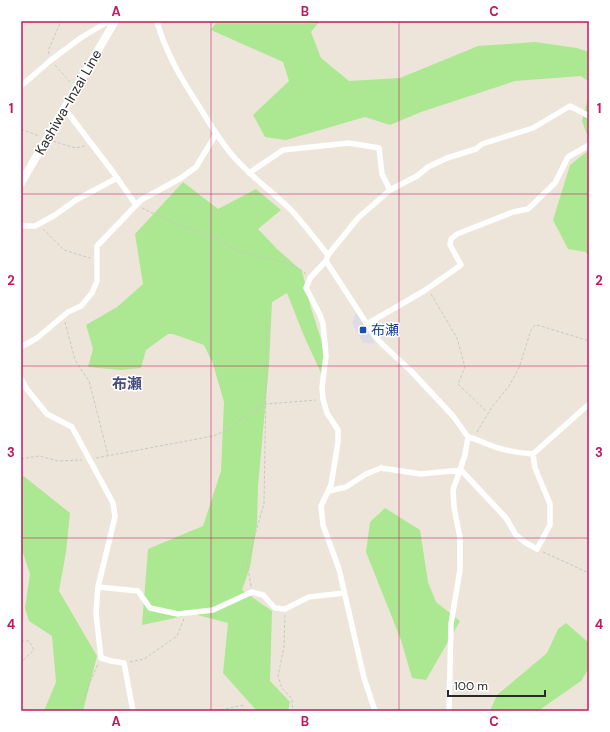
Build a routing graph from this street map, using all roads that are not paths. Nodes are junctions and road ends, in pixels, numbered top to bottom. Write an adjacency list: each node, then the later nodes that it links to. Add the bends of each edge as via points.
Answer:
1 (109, 21): 4 (street, via 82,37)
2 (115, 21): 5 (main road, Kashiwa-Inzai Line)
3 (157, 21): 7 (street, via 170,56)
4 (21, 86)
5 (65, 108): 10 (street); 11 (main road, Kashiwa-Inzai Line)
6 (589, 116): 12 (street, via 570,106 533,128 447,158)
7 (216, 134): 9 (street); 13 (street, via 196,167)
8 (589, 145): 17 (street, via 568,157 555,183 528,209 513,212 457,234 451,239 450,245 461,265 427,289)
9 (250, 173): 12 (street, via 283,150 349,143 379,148 382,174); 15 (street, via 291,210)
10 (117, 178): 13 (street); 14 (street, via 39,224)
11 (21, 183)
12 (390, 190): 15 (street, via 358,218)
13 (136, 205): 18 (street, via 97,246 96,281 92,293 81,306 68,312 37,338)
14 (21, 226)
15 (328, 255): 16 (street)
16 (326, 261): 17 (street); 24 (street, via 310,278 306,288 323,324 326,348 323,399 327,414 338,430)
17 (367, 324): 21 (street, via 383,345 411,370)
18 (21, 347)
19 (21, 378): 25 (street, via 47,414 72,427 113,503 115,517)
20 (589, 404): 22 (street)
21 (471, 437): 22 (street, via 495,447); 23 (street)
22 (533, 454): 23 (street, via 535,468 550,504 550,525 537,549 516,535 506,518)
23 (461, 470): 24 (street, via 420,474 381,468 346,486); 29 (street, via 453,490 460,538 460,570 451,624)
24 (329, 491): 26 (street, via 321,506 323,525 339,569)
25 (98, 587): 26 (street, via 138,591 150,608 178,614 213,610 252,592 263,595 275,608 285,608 309,597); 27 (street, via 96,613 101,658 124,663)
26 (344, 593): 28 (street)
27 (133, 711)
28 (374, 711)
29 (449, 711)

